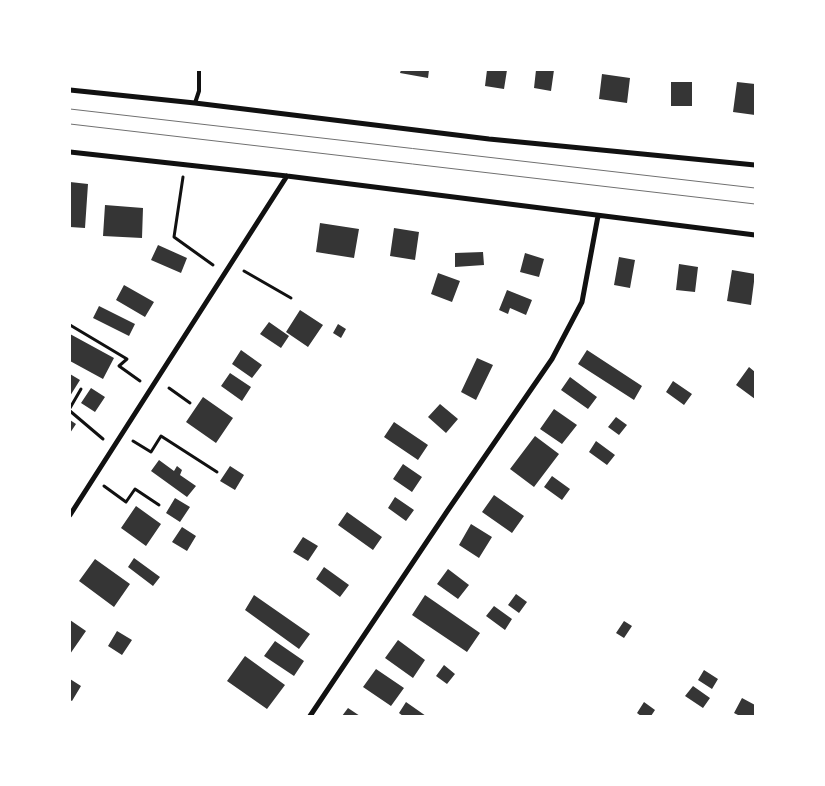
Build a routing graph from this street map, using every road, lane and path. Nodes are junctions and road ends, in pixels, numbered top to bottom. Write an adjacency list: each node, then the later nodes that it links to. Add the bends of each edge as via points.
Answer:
1 (199, 70): 3 (lane)
2 (70, 90): 3 (street)
3 (195, 104): 6 (street, via 489,139)
4 (70, 152): 5 (street)
5 (185, 164): 7 (street); 11 (path, via 174,237)
6 (755, 165)
7 (287, 176): 8 (street); 10 (street)
8 (598, 216): 9 (street); 25 (street, via 582,302 552,359)
9 (755, 235)
10 (230, 264): 11 (street); 12 (path)
11 (224, 273): 14 (street)
12 (291, 298)
13 (70, 325): 15 (path, via 127,359 118,366)
14 (157, 378): 15 (street); 17 (path)
15 (151, 388): 19 (street)
16 (81, 389): 18 (path)
17 (190, 403)
18 (70, 409): 20 (path)
19 (121, 434): 20 (street); 21 (path, via 151,452 161,436)
20 (113, 447): 22 (street)
21 (216, 472)
22 (93, 479): 23 (path, via 126,502 135,489); 24 (street)
23 (159, 506)
24 (70, 515)
25 (310, 716)

